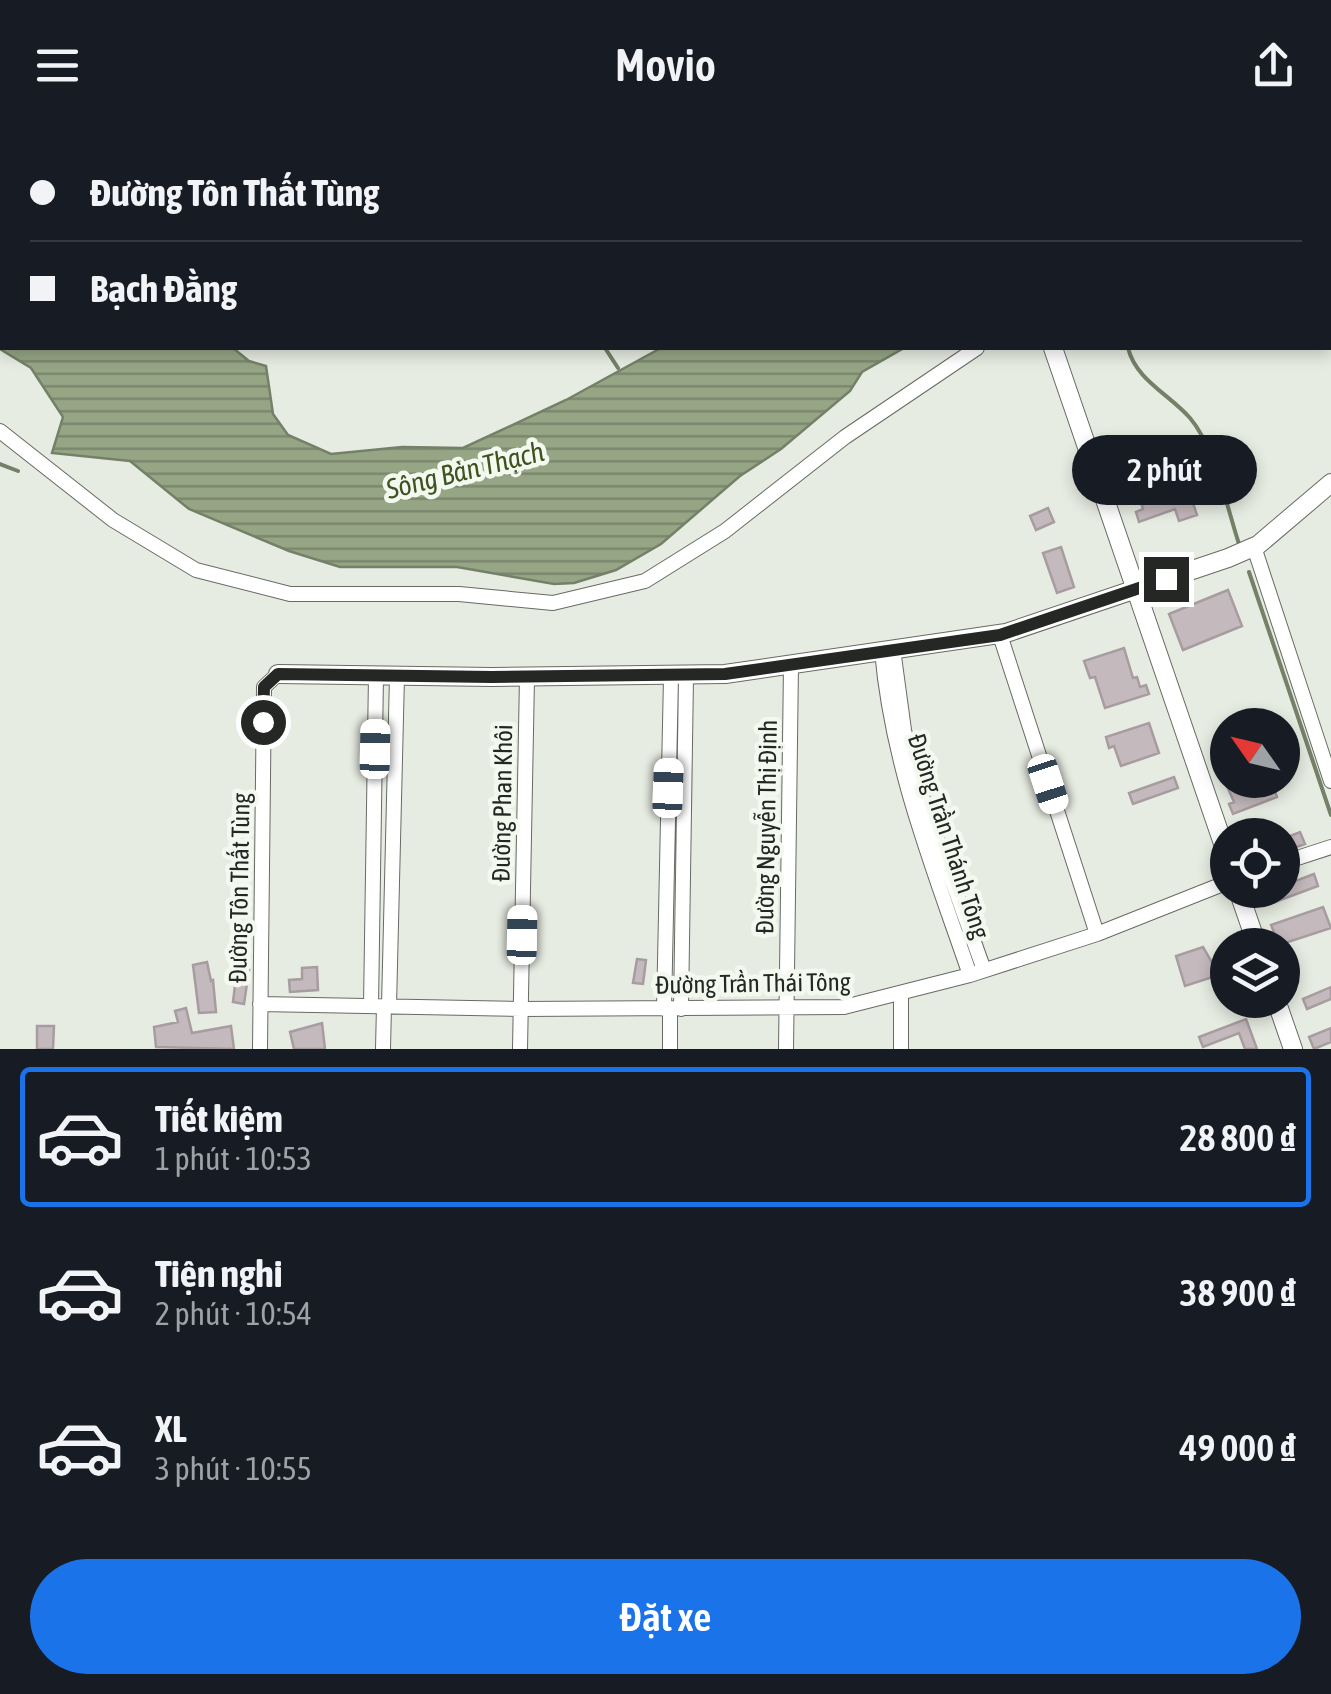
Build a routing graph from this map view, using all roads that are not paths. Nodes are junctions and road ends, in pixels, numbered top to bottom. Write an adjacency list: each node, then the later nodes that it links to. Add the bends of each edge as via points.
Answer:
1 (974, 350): 3 (street, via 845,437 725,531 644,581 552,603 458,594 290,594 196,570 113,520)
2 (1054, 350): 6 (street)
3 (0, 431)
4 (1331, 483): 5 (street)
5 (1254, 547): 6 (street); 15 (street)
6 (1136, 589): 7 (street); 16 (street)
7 (1000, 635): 8 (street); 20 (street)
8 (888, 650): 9 (street); 21 (street, Đường Trần Thánh Tông, via 886,697 902,778)
9 (791, 665): 14 (street); 25 (street, Đường Nguyễn Thị Định)
10 (278, 674): 11 (street); 23 (street, Đường Tôn Thất Tùng, via 264,687)
11 (376, 675): 12 (street); 24 (street)
12 (397, 676): 13 (street); 24 (street)
13 (527, 677): 14 (street); 26 (street, Đường Phan Khôi)
14 (678, 677): 27 (street)
15 (1331, 781)
16 (1214, 818)
17 (1331, 847): 18 (street)
18 (1300, 857)
19 (1210, 889): 20 (street, Đường Trần Thái Tông)
20 (1098, 934): 21 (street, Đường Trần Thái Tông)
21 (977, 973): 22 (street, Đường Trần Thái Tông)
22 (901, 993): 25 (street, Đường Trần Thái Tông, via 844,1007); 34 (street)
23 (260, 1004): 24 (street, Đường Trần Thái Tông); 29 (street, Đường Tôn Thất Tùng)
24 (382, 1006): 26 (street, Đường Trần Thái Tông); 30 (street)
25 (786, 1008): 27 (street, Đường Trần Thái Tông); 33 (street, Đường Nguyễn Thị Định)
26 (520, 1009): 27 (street, Đường Trần Thái Tông); 31 (street, Đường Phan Khôi)
27 (672, 1009): 32 (street)
28 (1282, 1018): 35 (street)
29 (260, 1049)
30 (383, 1049)
31 (520, 1049)
32 (670, 1049)
33 (786, 1049)
34 (901, 1049)
35 (1293, 1049)

